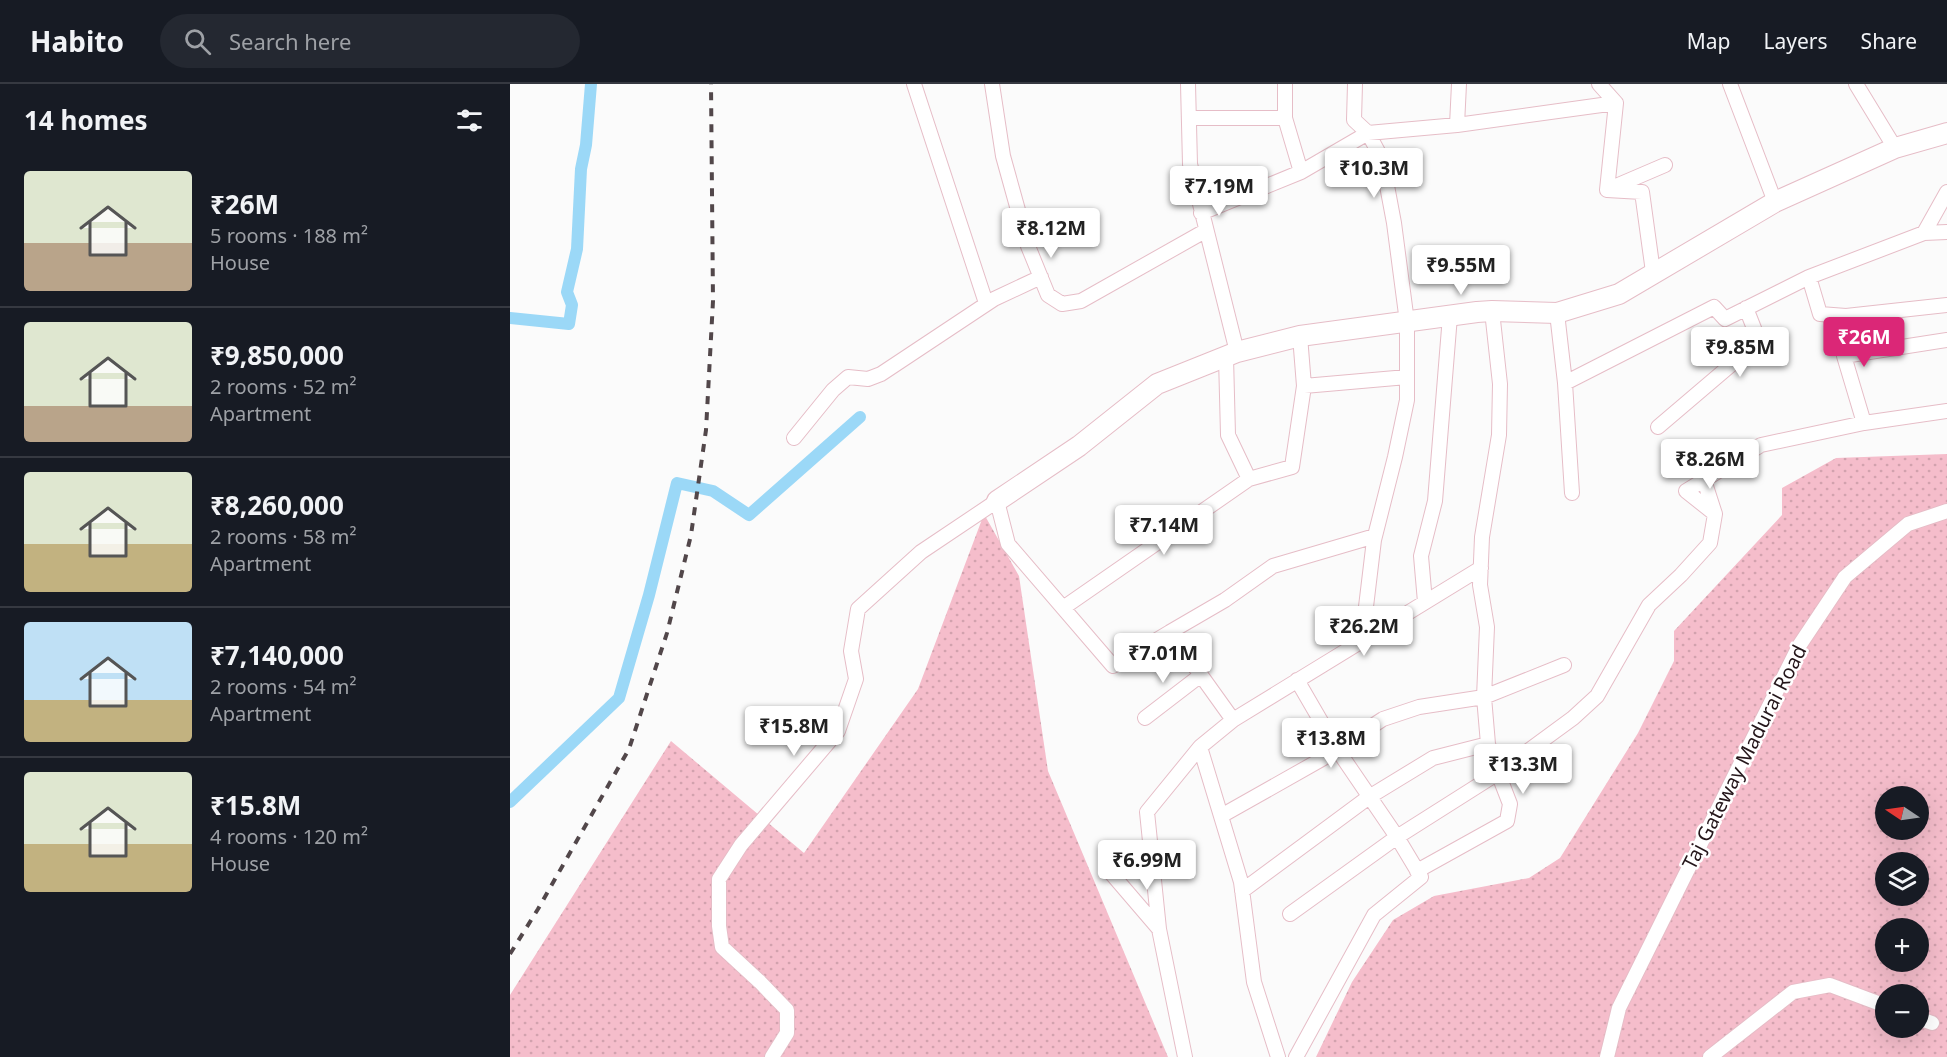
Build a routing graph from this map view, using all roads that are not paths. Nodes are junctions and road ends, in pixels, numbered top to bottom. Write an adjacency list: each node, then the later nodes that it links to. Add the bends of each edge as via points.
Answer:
1 (914, 84): 29 (street)
2 (992, 84): 27 (street, via 1003,156 1028,246)
3 (1188, 84): 11 (street)
4 (1285, 84): 12 (street)
5 (1355, 84): 14 (street, via 1354,120)
6 (1459, 84): 13 (street)
7 (1599, 84): 10 (street)
8 (1730, 84): 21 (street)
9 (1856, 84): 16 (street)
10 (1616, 103): 13 (street); 19 (street)
11 (1189, 118): 12 (street); 22 (street, via 1190,164)
12 (1285, 118): 18 (street)
13 (1457, 125): 14 (street)
14 (1368, 132): 18 (street); 36 (street, via 1382,159)
15 (1947, 133): 16 (street)
16 (1895, 148): 21 (street)
17 (1665, 165): 19 (street)
18 (1301, 172): 22 (street)
19 (1607, 190): 26 (street, via 1642,192)
20 (1947, 192): 25 (street)
21 (1775, 202): 26 (street)
22 (1201, 213): 23 (street)
23 (1206, 231): 27 (street, via 1081,301 1062,304 1048,295); 39 (street)
24 (1947, 232): 25 (street)
25 (1924, 233): 28 (street)
26 (1653, 272): 33 (street, via 1619,294)
27 (1041, 277): 29 (street)
28 (1809, 277): 31 (street); 34 (street, via 1820,314)
29 (987, 303): 47 (street, via 881,374 868,379 848,377)
30 (1947, 305): 34 (street)
31 (1746, 308): 42 (street, via 1725,319 1714,307); 46 (street, via 1759,341)
32 (1492, 310): 33 (street); 35 (street); 55 (street, via 1500,384 1499,435 1482,537)
33 (1557, 313): 42 (street)
34 (1846, 315): 40 (street)
35 (1450, 316): 36 (street); 56 (street, via 1435,501 1420,556)
36 (1407, 322): 37 (street); 41 (street)
37 (1300, 336): 39 (street); 43 (street)
38 (1947, 340): 40 (street)
39 (1232, 355): 48 (street, via 1228,435); 51 (street, via 1157,384 1079,446)
40 (1844, 356): 45 (street)
41 (1407, 376): 43 (street); 54 (street, via 1407,400)
42 (1564, 383): 50 (street)
43 (1304, 386): 48 (street, via 1292,467)
44 (1947, 411): 45 (street)
45 (1864, 423): 49 (street, via 1761,445)
46 (1658, 427)
47 (794, 438)
48 (1249, 479): 57 (street)
49 (1704, 480): 53 (street); 53 (street, via 1686,491)
50 (1572, 493)
51 (997, 501): 57 (street, via 1008,544); 79 (street, via 921,552 858,609 851,651 856,679 838,731 741,845 719,879 718,926 722,947 787,1010 788,1033)
52 (1947, 511): 83 (street, Taj Gateway Madurai Road, via 1908,524 1845,577 1799,646 1618,1008)
53 (1715, 514): 69 (street, via 1710,543 1649,605 1597,696)
54 (1375, 536): 58 (street, via 1273,566); 59 (street)
55 (1481, 568): 56 (street); 63 (street, via 1487,627)
56 (1425, 602): 59 (street)
57 (1063, 608): 58 (street, via 1113,666)
58 (1170, 632): 61 (street)
59 (1362, 640): 62 (street)
60 (1564, 665): 63 (street)
61 (1201, 675): 64 (street); 65 (street)
62 (1297, 680): 65 (street); 68 (street)
63 (1484, 697): 66 (street); 68 (street, via 1419,707 1383,719)
64 (1145, 718)
65 (1233, 720): 67 (street)
66 (1488, 744): 69 (street); 70 (street, via 1432,758)
67 (1200, 747): 71 (street); 77 (street, via 1147,812)
68 (1337, 749): 70 (street); 71 (street)
69 (1498, 773): 72 (street); 73 (street, via 1510,804 1507,821)
70 (1369, 797): 72 (street); 75 (street)
71 (1221, 816): 75 (street)
72 (1396, 837): 73 (street); 76 (street)
73 (1417, 871): 82 (street, via 1421,877 1374,915)
74 (1111, 873): 77 (street)
75 (1242, 891): 81 (street, via 1254,982)
76 (1290, 914)
77 (1159, 929): 80 (street)
78 (1875, 1002): 84 (street, via 1830,985 1793,992)
79 (772, 1057)
80 (1185, 1057)
81 (1278, 1057)
82 (1296, 1057)
83 (1607, 1057)
84 (1710, 1057)

